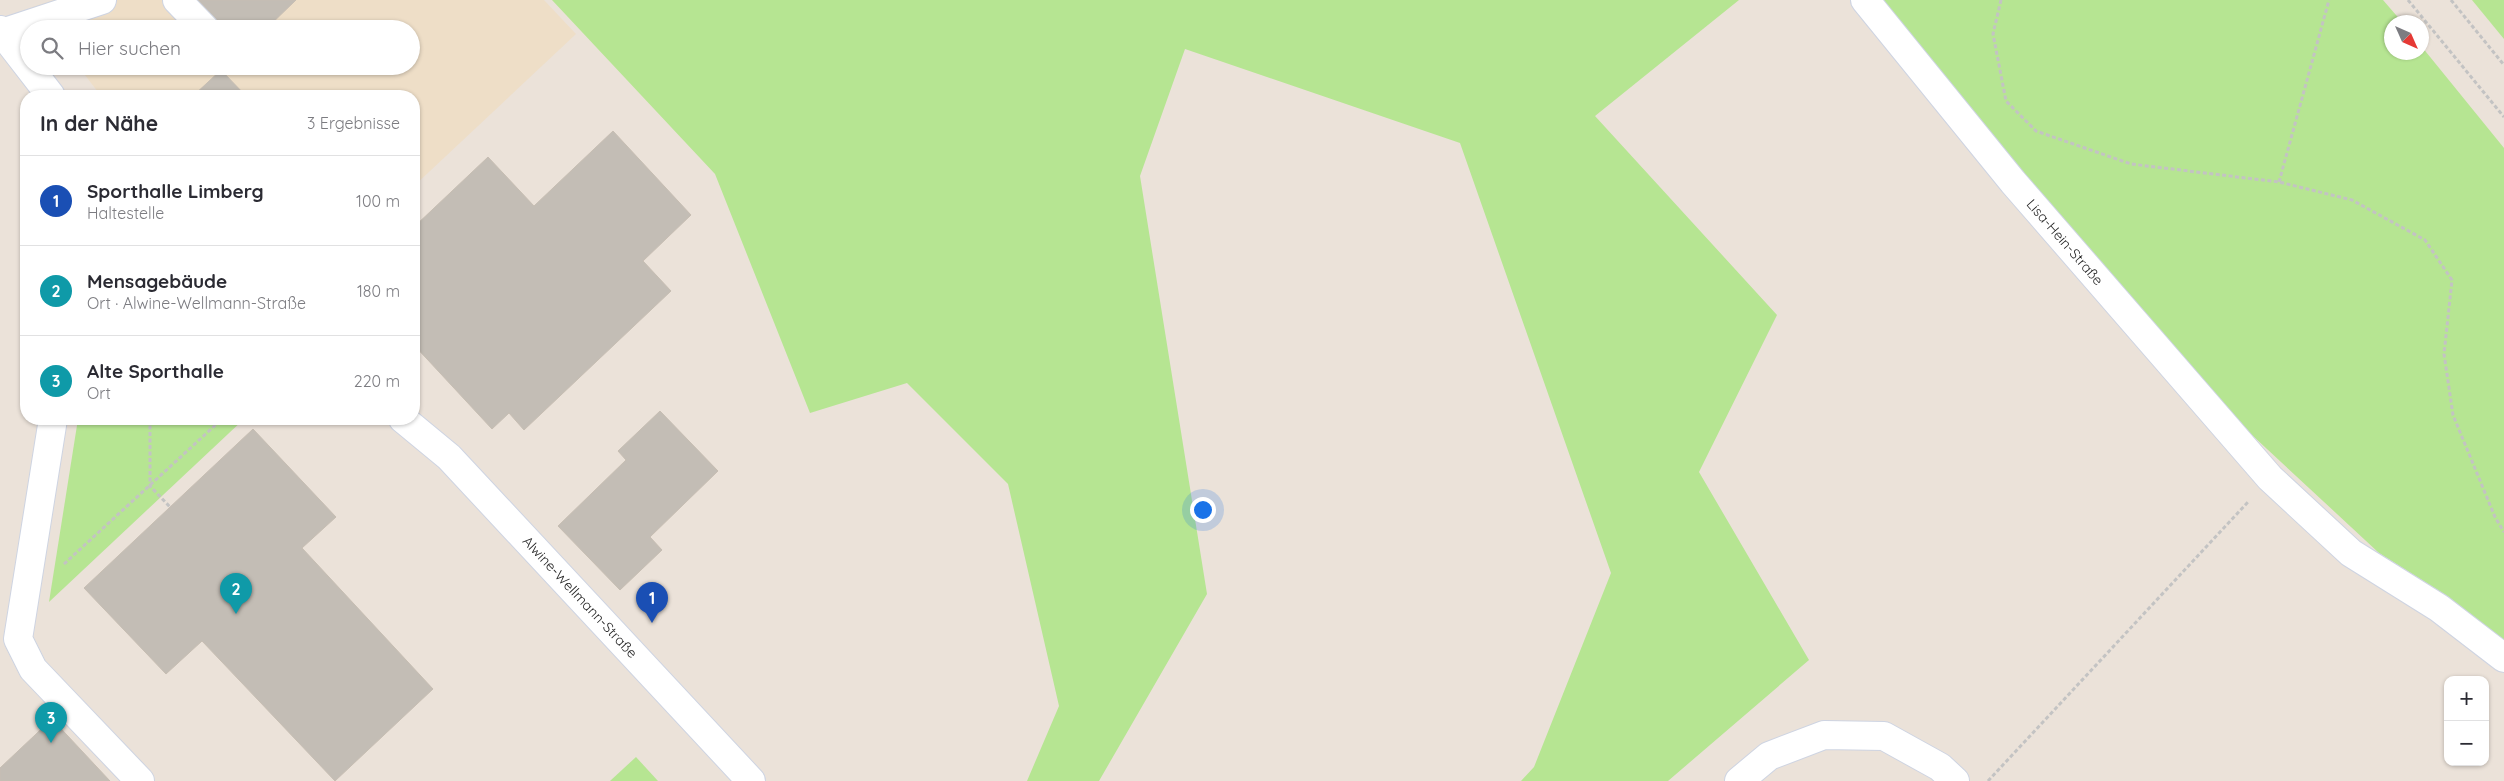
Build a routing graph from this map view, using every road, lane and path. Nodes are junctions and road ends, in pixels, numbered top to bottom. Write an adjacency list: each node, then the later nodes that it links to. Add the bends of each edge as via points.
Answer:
1 (102, 0): 8 (street)
2 (177, 0): 9 (street)
3 (1865, 0): 22 (street, Lisa-Hein-Straße, via 2013,182)
4 (2001, 0): 17 (path, via 1992,34 2006,101 2036,131 2131,164)
5 (2329, 0): 17 (path)
6 (2408, 0): 16 (path)
7 (2450, 0): 13 (path)
8 (39, 20)
9 (196, 20)
10 (20, 26): 11 (street)
11 (1, 32): 12 (street)
12 (20, 56)
13 (2504, 66)
14 (35, 75): 15 (street)
15 (46, 90)
16 (2504, 117)
17 (2280, 182): 25 (path, via 2352,200 2425,240 2452,280 2444,354 2453,415)
18 (52, 425): 28 (street, via 18,639 33,669)
19 (150, 425): 23 (path)
20 (216, 425): 23 (path)
21 (410, 425): 29 (street, Alwine-Wellmann-Straße, via 449,457)
22 (2270, 478): 27 (street, Lisa-Hein-Straße, via 2351,553 2438,608); 32 (path)
23 (150, 486): 24 (path); 26 (path)
24 (170, 508)
25 (2504, 532)
26 (62, 565)
27 (2504, 658)
28 (140, 781)
29 (751, 781)
30 (1739, 781): 31 (street, via 1769,756 1824,735 1884,736 1940,767)
31 (1955, 781)
32 (1987, 781)

